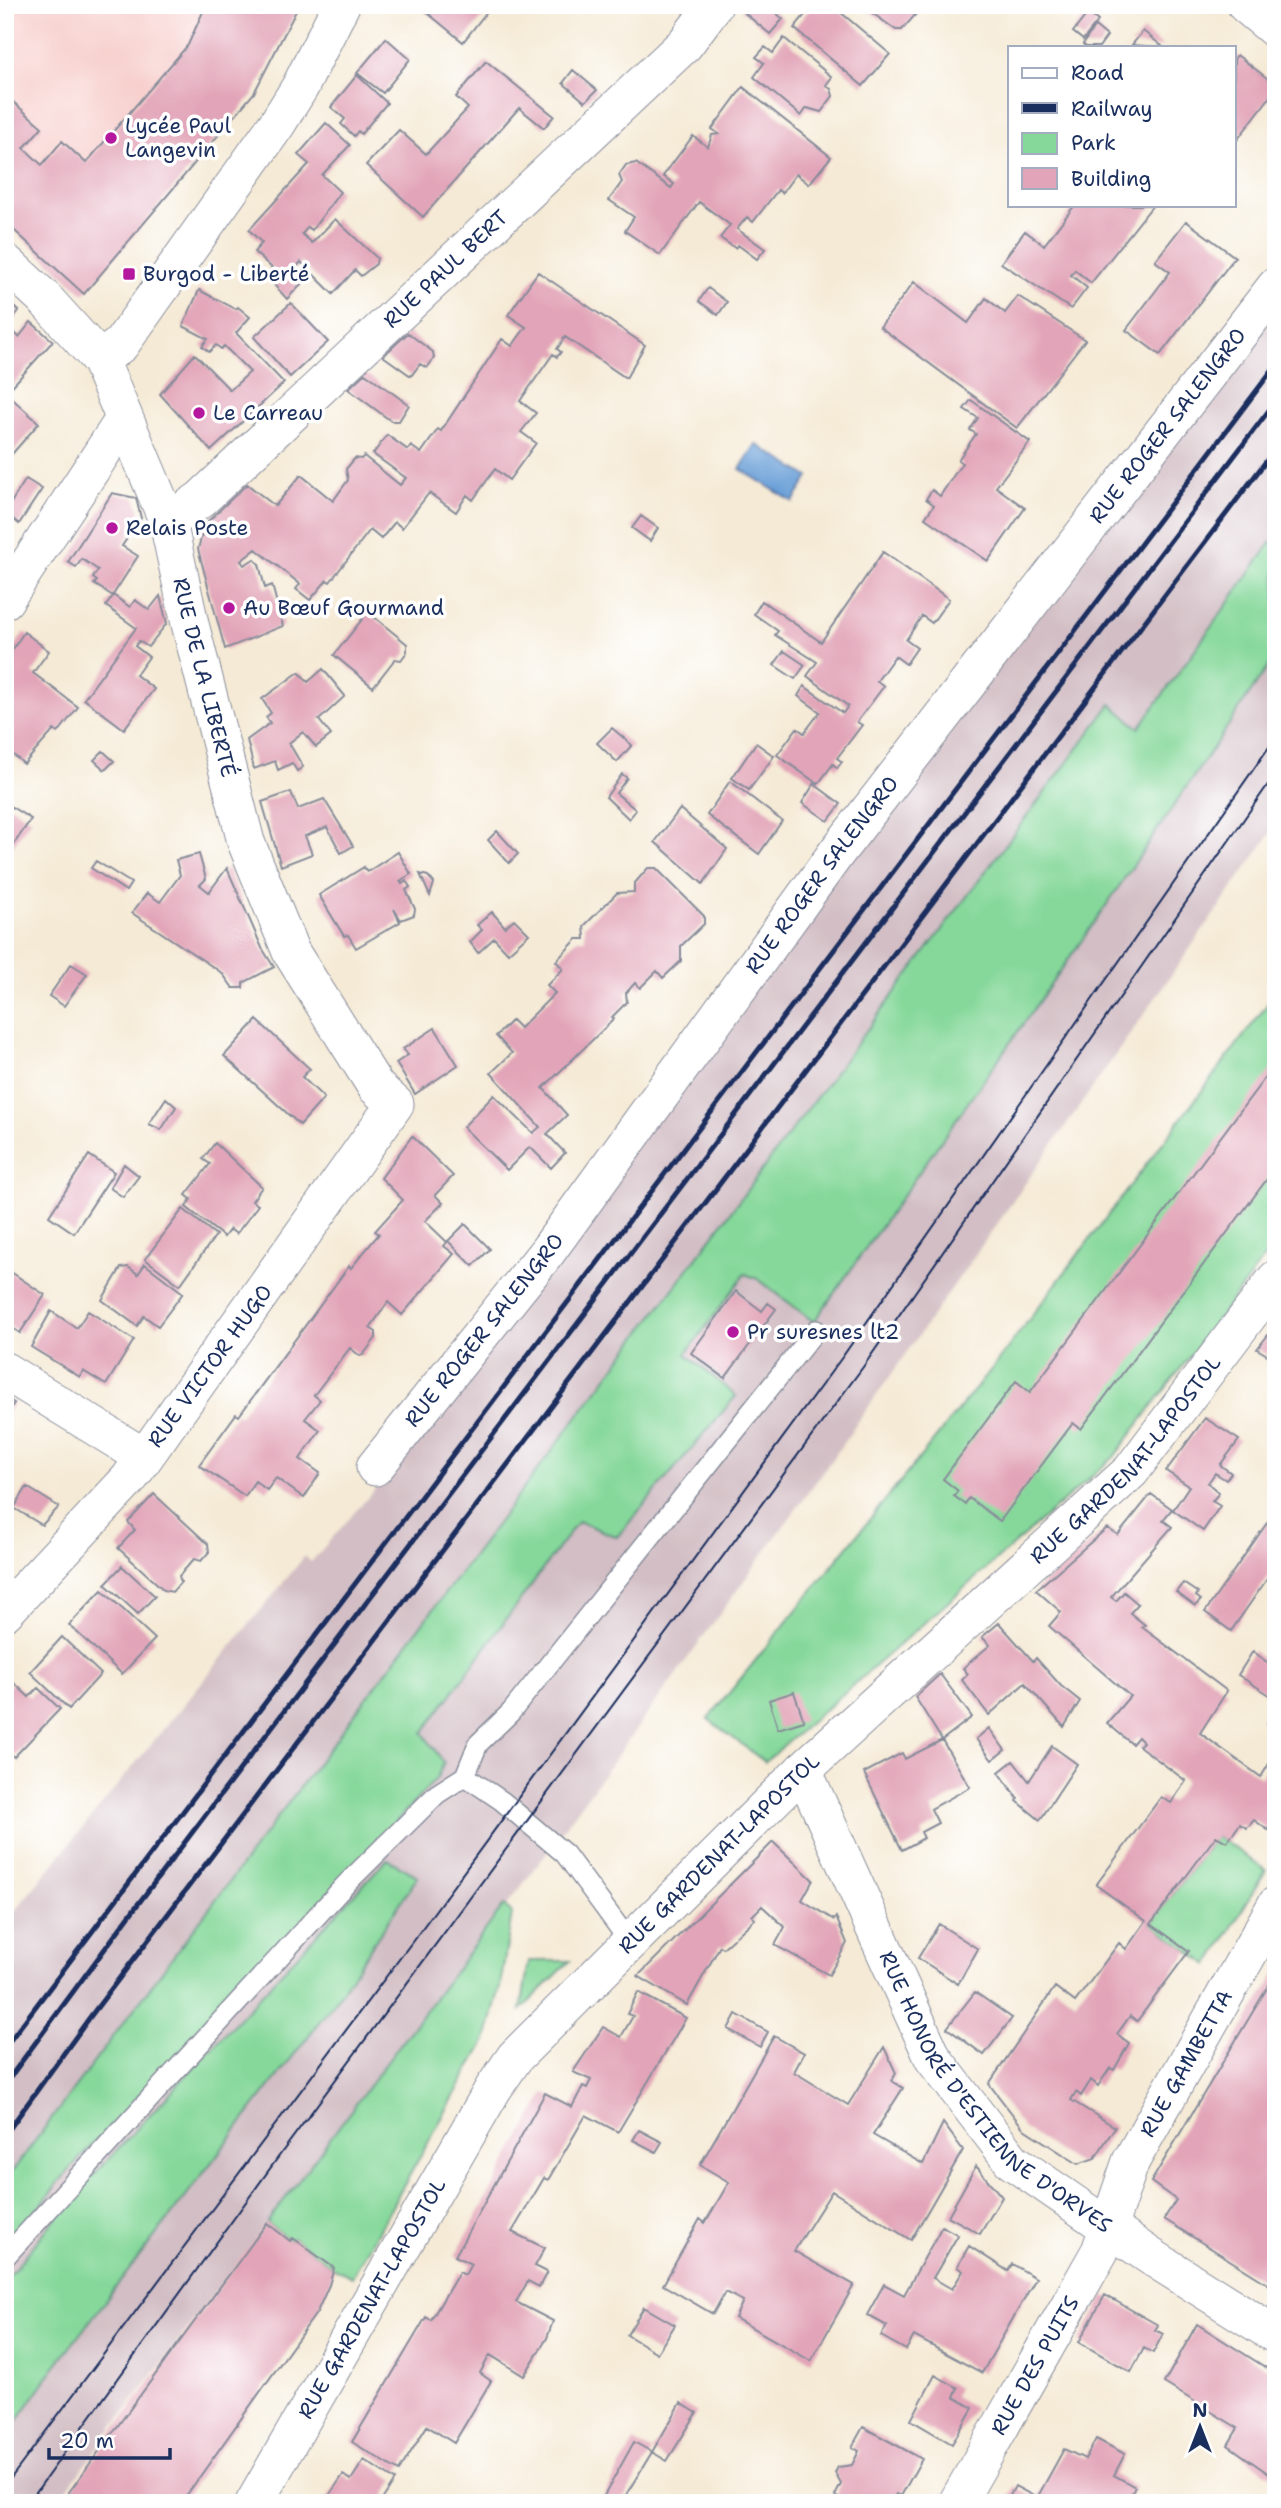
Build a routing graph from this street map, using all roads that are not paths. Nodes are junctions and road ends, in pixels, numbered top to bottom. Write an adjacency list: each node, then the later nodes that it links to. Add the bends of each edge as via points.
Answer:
1 (341, 5): 7 (street, via 277,124 121,344)
2 (714, 5): 9 (street, RUE PAUL BERT, via 675,53 208,493)
3 (1245, 5): 4 (street)
4 (1276, 30)
5 (5, 262): 7 (street, RUE DE LA LIBERTÉ)
6 (1276, 286): 16 (street, RUE ROGER SALENGRO, via 837,852 547,1252)
7 (100, 360): 8 (street, RUE DE LA LIBERTÉ)
8 (123, 421): 9 (street, RUE DE LA LIBERTÉ); 10 (street)
9 (168, 522): 11 (street, RUE DE LA LIBERTÉ, via 246,842 291,953 376,1087)
10 (5, 600)
11 (395, 1104): 15 (street, RUE VICTOR HUGO)
12 (1276, 1279): 18 (street, RUE GARDENAT-LAPOSTOL, via 1131,1471)
13 (816, 1329): 19 (lane, via 511,1712 478,1744)
14 (5, 1371): 15 (street)
15 (145, 1457): 17 (street, RUE VICTOR HUGO)
16 (374, 1467)
17 (5, 1612)
18 (803, 1770): 21 (street, RUE GARDENAT-LAPOSTOL); 22 (street, RUE HONORÉ D'ESTIENNE D'ORVES, via 933,2058 1012,2161)
19 (465, 1776): 21 (lane, via 565,1854); 23 (lane, via 437,1794 347,1883)
20 (1276, 1905): 22 (street, RUE GAMBETTA, via 1131,2161)
21 (629, 1941): 25 (street, RUE GARDENAT-LAPOSTOL, via 515,2057 493,2089)
22 (1108, 2228): 24 (street, RUE HONORÉ D'ESTIENNE D'ORVES); 26 (street, RUE DES PUITS, via 1092,2266)
23 (5, 2257)
24 (1276, 2334)
25 (254, 2503)
26 (957, 2503)

